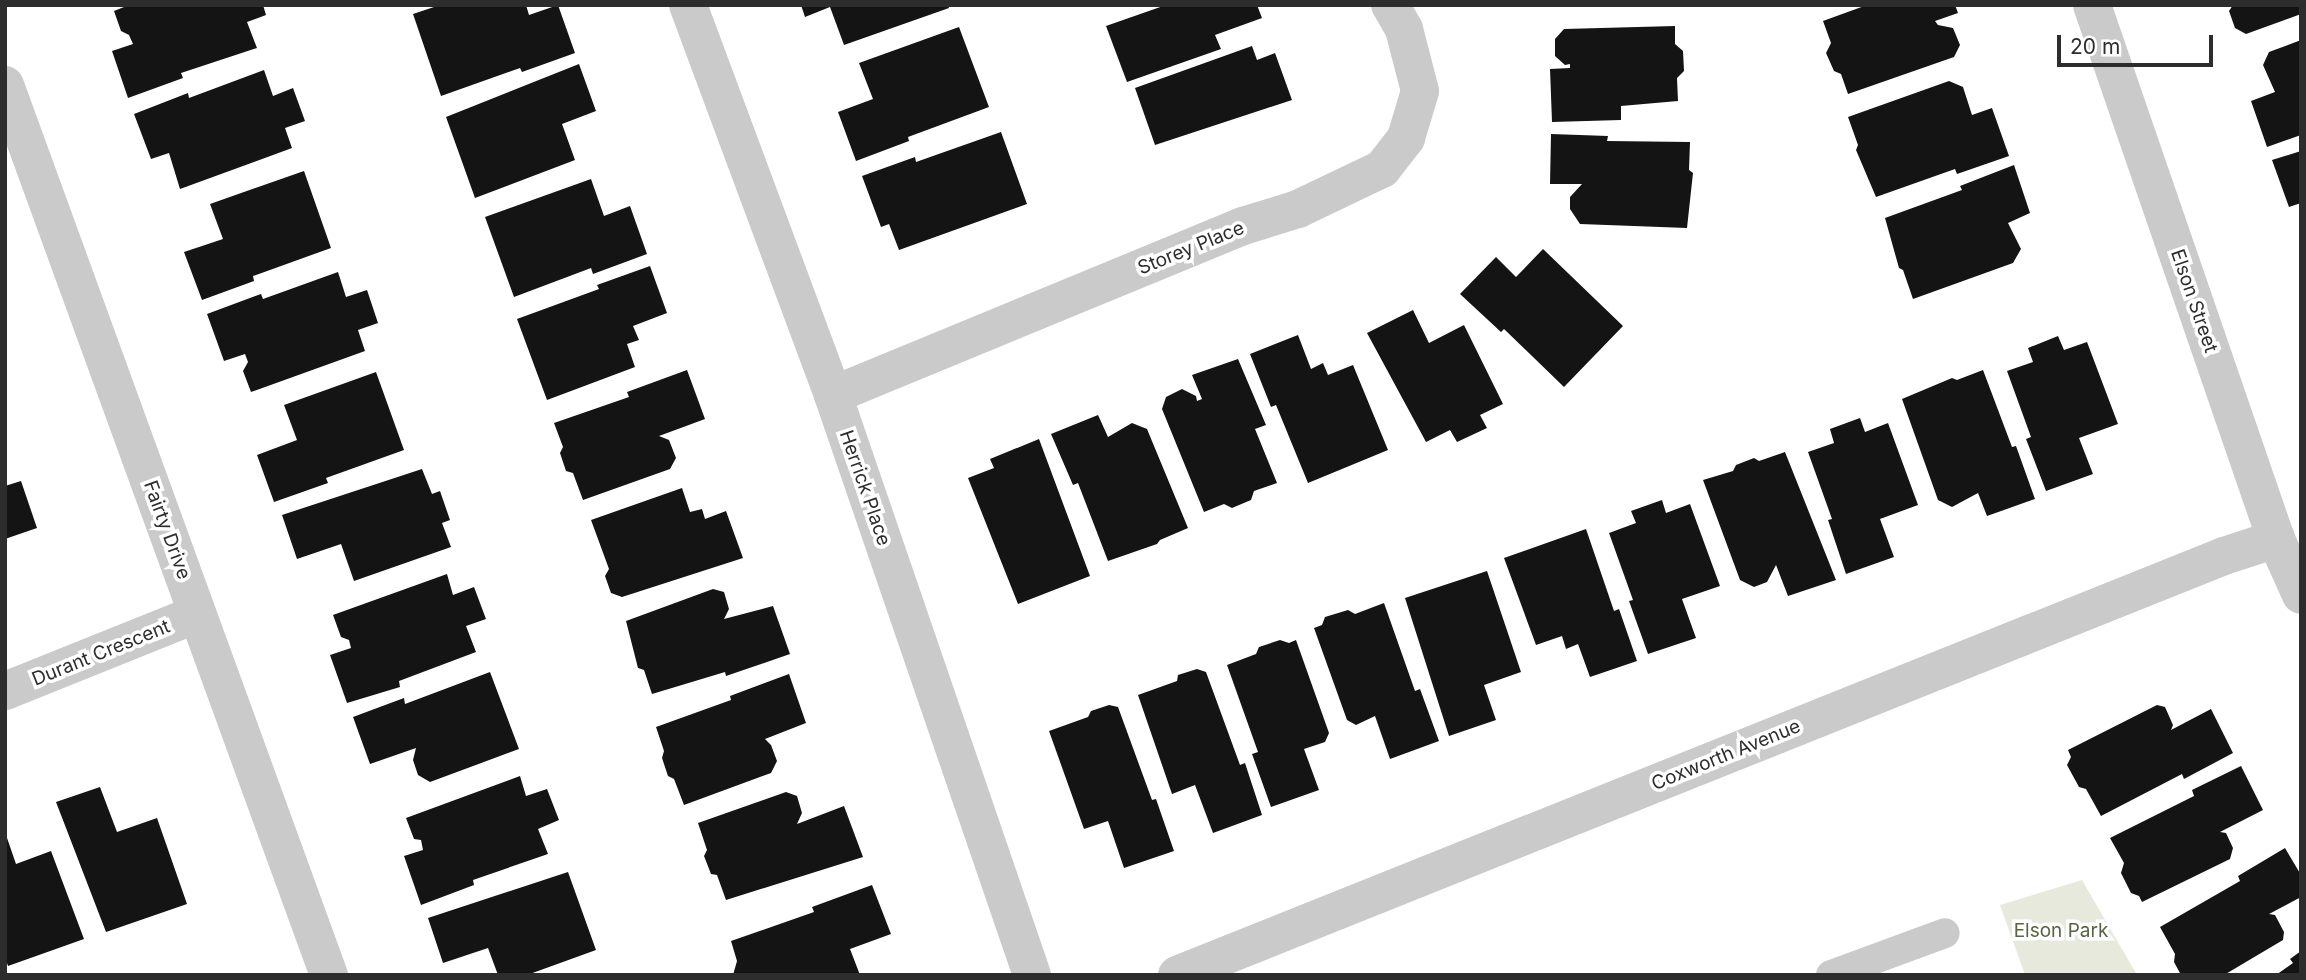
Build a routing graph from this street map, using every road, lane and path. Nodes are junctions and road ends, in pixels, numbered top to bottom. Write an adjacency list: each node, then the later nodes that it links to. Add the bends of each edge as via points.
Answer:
1 (688, 5): 5 (street, Herrick Place)
2 (1390, 5): 5 (street, Storey Place, via 1404,29 1420,91 1406,138 1382,169 1298,209 1243,226)
3 (2092, 5): 6 (street, Elson Street)
4 (5, 85): 8 (street, Fairty Drive)
5 (833, 395): 12 (street, Herrick Place)
6 (2276, 538): 7 (street, Elson Street); 13 (street, Coxworth Avenue)
7 (2301, 595)
8 (197, 614): 9 (street, Durant Crescent); 11 (street, Fairty Drive)
9 (5, 691)
10 (1945, 933): 14 (lane)
11 (329, 975)
12 (1032, 975)
13 (1177, 975)
14 (1831, 975)

